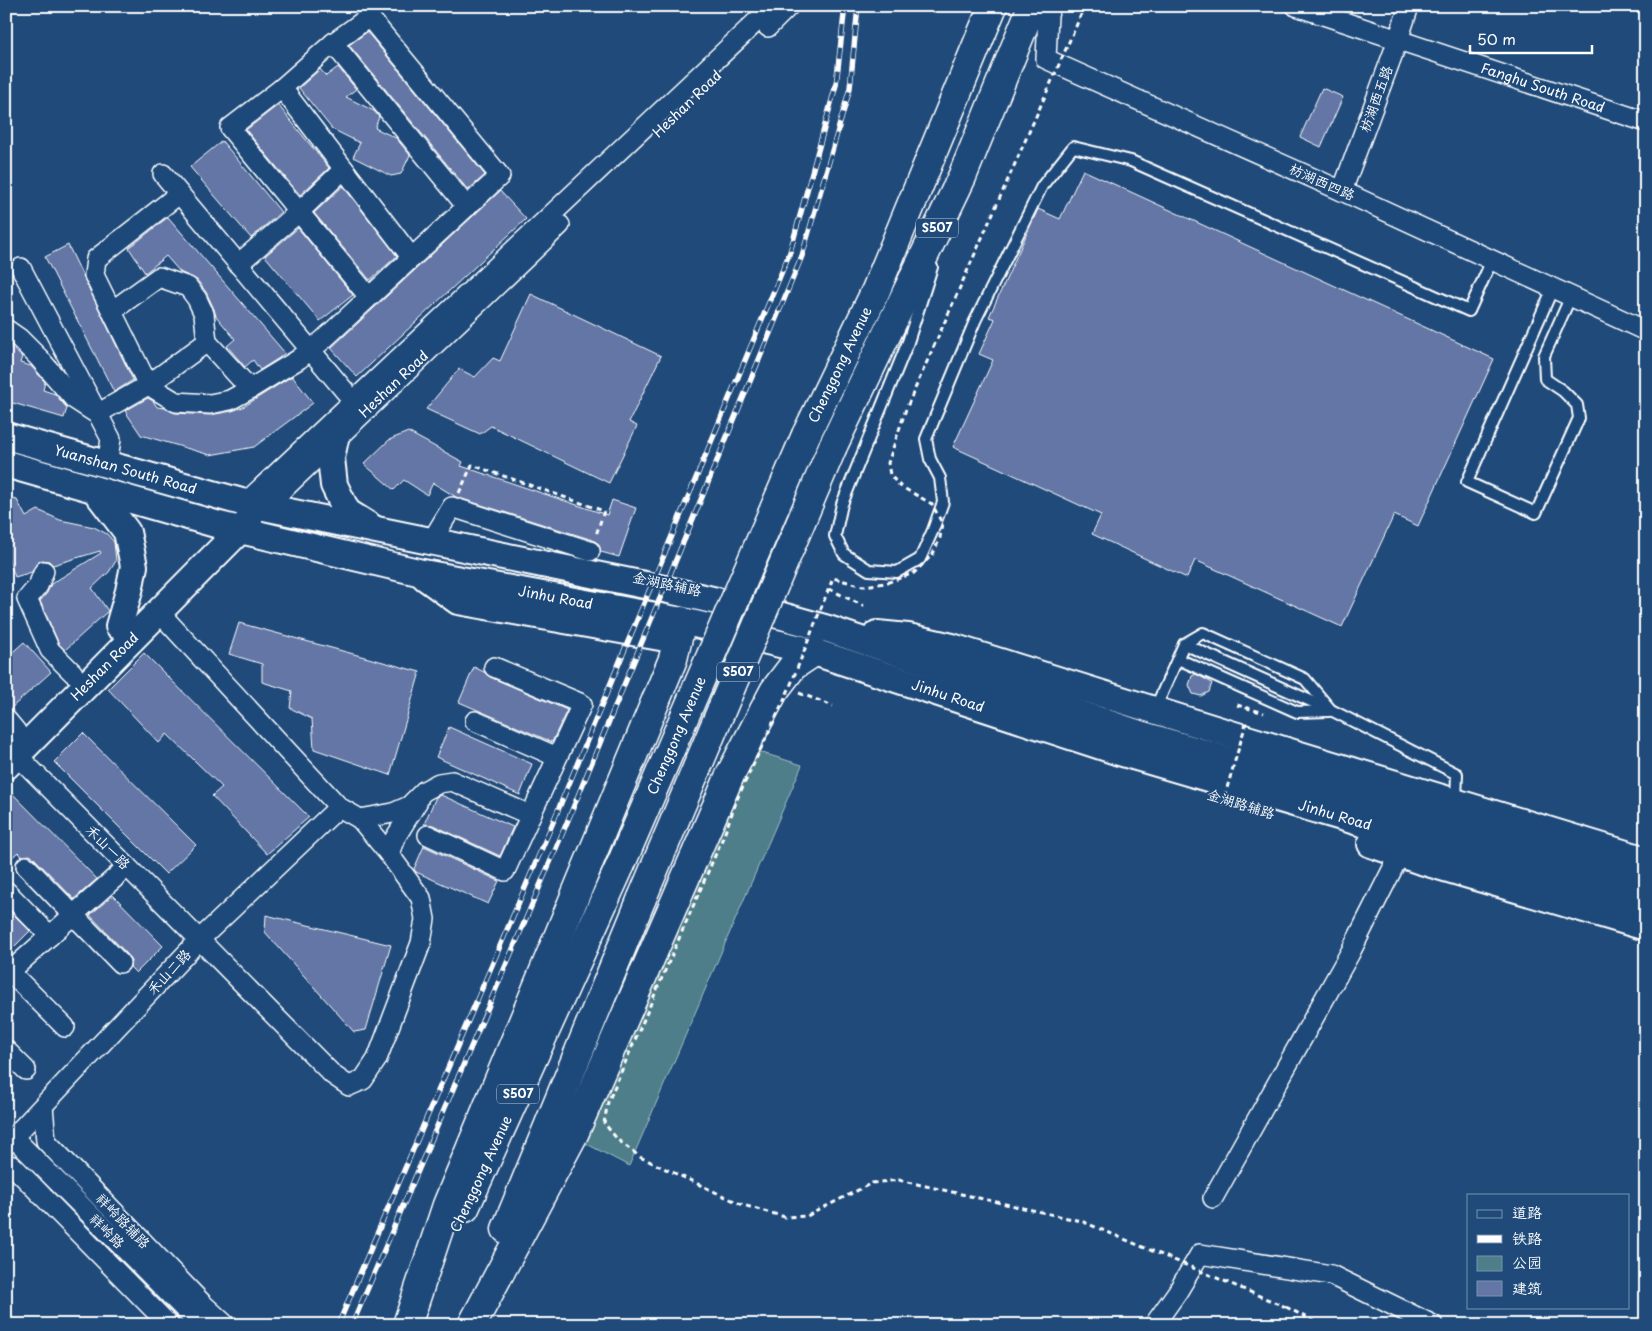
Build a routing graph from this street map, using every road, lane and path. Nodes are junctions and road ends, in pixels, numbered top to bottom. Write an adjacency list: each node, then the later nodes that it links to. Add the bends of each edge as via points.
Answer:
1 (993, 6): 102 (highway, Chenggong Avenue / S507, bridge, via 876,290 806,436 621,864)
2 (1032, 6): 14 (highway, Chenggong Avenue / S507)
3 (1051, 6): 15 (street, 枋湖西四路, via 1046,58)
4 (1085, 6): 47 (path, bridge, via 906,409 888,464 890,474 900,486 932,504 942,523 933,554 914,573 886,583 863,586 833,578)
5 (1296, 6): 8 (street, Fanghu South Road)
6 (1408, 6): 8 (street, 枋湖西五路)
7 (783, 7): 33 (street, Heshan Road); 36 (street, Heshan Road)
8 (1398, 40): 11 (street, Fanghu South Road); 15 (street, 枋湖西五路)
9 (333, 43): 10 (street); 17 (street); 17 (street, via 369,17 500,176)
10 (282, 88): 12 (street); 18 (street, via 230,128)
11 (1646, 122)
12 (344, 169): 18 (street); 19 (street)
13 (163, 174): 16 (street)
14 (962, 176): 20 (lane, via 908,342 842,504 835,536 844,554 869,570 897,572 920,559 943,502 940,478 930,459 926,439 975,321 1042,186 1073,147 1131,161 1469,311); 103 (highway, Chenggong Avenue / S507, bridge, via 833,446)
15 (1342, 191): 20 (street, 枋湖西四路)
16 (179, 194): 21 (street); 26 (street, via 96,259 94,275)
17 (467, 207): 19 (street)
18 (299, 212): 21 (street); 25 (street)
19 (412, 258): 25 (street)
20 (1492, 260): 23 (street, 枋湖西四路)
21 (238, 264): 30 (street)
22 (21, 268): 34 (street)
23 (1553, 288): 24 (street, 枋湖西四路); 24 (lane, via 1467,482 1536,513 1579,418 1576,405 1564,391 1545,379 1544,356)
24 (1571, 296): 28 (street, 枋湖西四路)
25 (369, 297): 30 (street)
26 (112, 311): 29 (street, via 159,277 188,287 204,314); 31 (street)
27 (6, 329): 34 (street, via 39,358 74,399)
28 (1646, 331)
29 (207, 342): 31 (street); 32 (street)
30 (310, 350): 32 (street); 33 (street)
31 (148, 385): 32 (street, via 176,402 210,404 230,400); 34 (street)
32 (250, 389)
33 (354, 402): 40 (street, Heshan Road)
34 (97, 414): 38 (street, via 111,439)
35 (6, 436): 38 (main road, Yuanshan South Road)
36 (335, 439): 40 (street, Heshan Road); 43 (main road, via 331,458 334,485 347,512)
37 (6, 464): 39 (main road, Yuanshan South Road)
38 (107, 465): 40 (main road, Yuanshan South Road)
39 (96, 490): 42 (main road, Yuanshan South Road); 50 (main road, via 126,532 134,566)
40 (255, 505): 42 (main road, Heshan Road); 43 (main road, Jinhu Road)
41 (452, 507): 44 (street); 45 (street); 45 (path, via 472,465 604,511)
42 (229, 527): 49 (main road, Heshan Road); 50 (main road, Heshan Road); 52 (main road, Jinhu Road)
43 (376, 530): 44 (main road, Jinhu Road)
44 (431, 542): 51 (main road, Jinhu Road, via 669,590)
45 (590, 552)
46 (44, 571): 58 (street, via 38,586 27,599 50,650)
47 (829, 589): 48 (path); 106 (path, bridge, via 789,689 738,797 608,1102 604,1123 618,1140 640,1157 743,1204 786,1217 807,1216 872,1182 899,1180 1080,1221 1286,1307)
48 (864, 606)
49 (158, 611): 68 (main road, Heshan Road); 72 (street)
50 (119, 626): 58 (main road, Heshan Road)
51 (828, 629): 62 (main road, via 908,637 952,647); 67 (main road, Jinhu Road)
52 (680, 631): 54 (main road, Jinhu Road); 101 (highway, via 673,659 447,1205)
53 (1184, 644): 55 (lane); 63 (lane); 63 (lane, via 1203,633 1305,680)
54 (814, 652): 56 (main road, Jinhu Road); 104 (highway, via 793,666 774,691 731,773 574,1134)
55 (1178, 659): 62 (lane); 63 (lane, via 1297,712)
56 (845, 662): 78 (main road, 金湖路辅路, via 927,706); 84 (main road, Jinhu Road, via 1116,752)
57 (494, 667): 69 (street, via 582,704)
58 (73, 673): 68 (main road, Heshan Road)
59 (798, 692): 61 (path)
60 (1238, 705): 64 (path)
61 (833, 706)
62 (1154, 710): 67 (main road); 74 (main road)
63 (1332, 711): 74 (lane, via 1457,774)
64 (1266, 714)
65 (475, 721): 69 (street)
66 (1256, 722): 71 (path, bridge, via 1247,720)
67 (1143, 735): 74 (main road, Jinhu Road)
68 (10, 742): 81 (street, 禾山一路)
69 (557, 758): 73 (street)
70 (424, 791): 73 (street, via 452,781); 75 (street, via 409,806 393,814); 77 (street, via 395,838)
71 (1222, 805)
72 (339, 807): 75 (street); 88 (street, 禾山二路)
73 (530, 815): 76 (street, via 505,871)
74 (1456, 815): 79 (main road); 82 (main road, Jinhu Road)
75 (360, 819): 77 (street)
76 (428, 835)
77 (389, 854): 88 (street, 禾山一路, via 421,898 425,919 421,943 377,1059 363,1080 349,1086 333,1075)
78 (1400, 854): 86 (main road, 金湖路辅路); 97 (street, via 1350,953)
79 (1646, 860)
80 (26, 866): 85 (street)
81 (127, 867): 85 (street); 88 (street, 禾山一路)
82 (1646, 882)
83 (6, 891): 87 (street)
84 (1646, 906)
85 (74, 915): 87 (street); 89 (street)
86 (1646, 928)
87 (50, 936): 90 (street)
88 (199, 940): 94 (street, 禾山二路)
89 (120, 963)
90 (8, 972): 91 (street)
91 (64, 1027)
92 (6, 1050): 93 (street)
93 (26, 1070)
94 (44, 1106): 95 (street, 禾山二路); 100 (street, 祥岭路辅路, via 46,1141)
95 (10, 1142): 99 (street, 祥岭路)
96 (6, 1165): 98 (street, via 13,1166)
97 (1212, 1198)
98 (168, 1325)
99 (200, 1325)
100 (226, 1325)
101 (407, 1325)
102 (414, 1325)
103 (466, 1325)
104 (472, 1325)
105 (1154, 1325): 107 (street, via 1200,1254 1331,1275)
106 (1321, 1325)
107 (1433, 1325)

